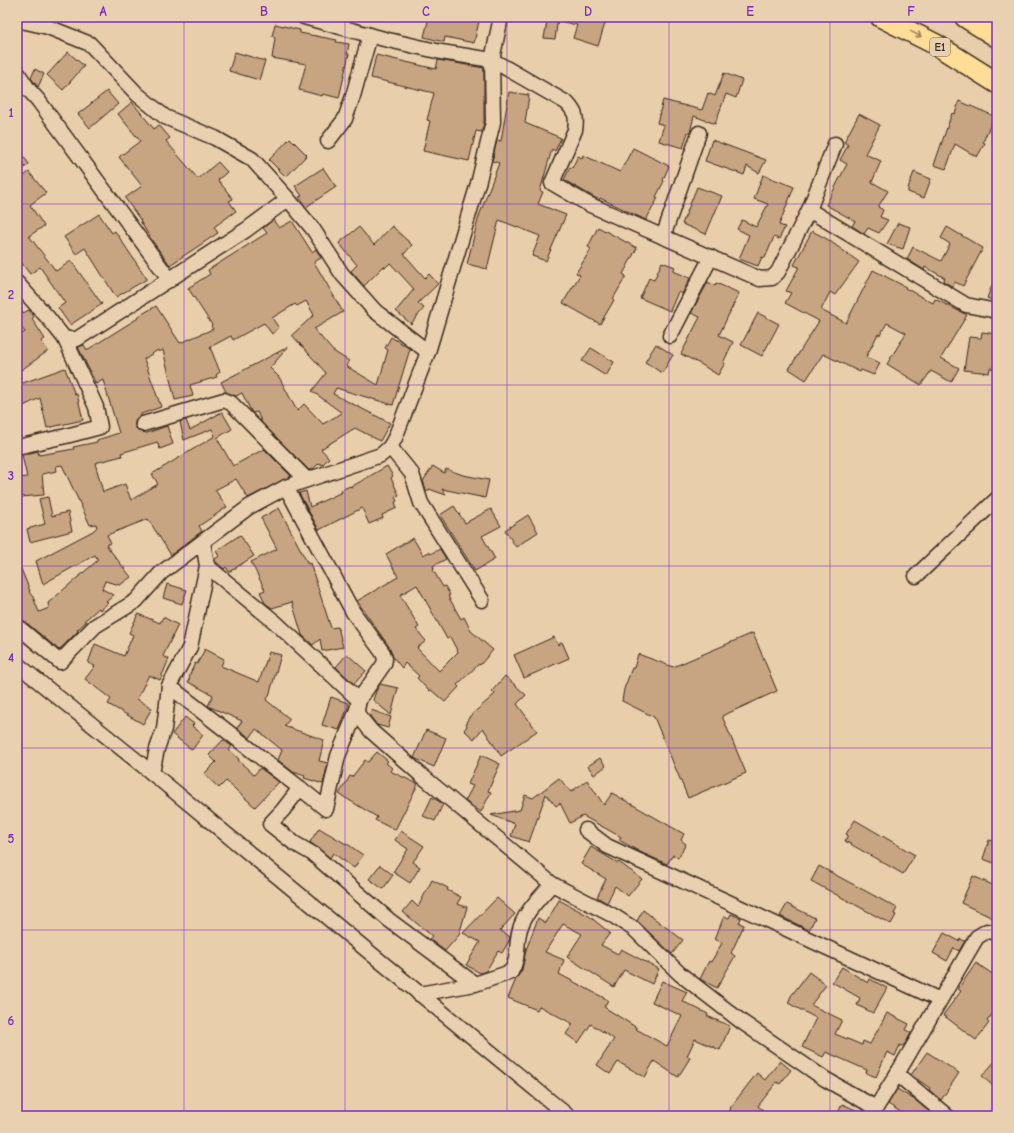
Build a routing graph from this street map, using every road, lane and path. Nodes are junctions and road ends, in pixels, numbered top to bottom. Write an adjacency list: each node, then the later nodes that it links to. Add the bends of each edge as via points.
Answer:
1 (304, 17): 6 (street)
2 (500, 17): 8 (street)
3 (881, 17): 10 (highway, E1, one-way to 10, via 935,44)
4 (965, 17): 7 (highway)
5 (17, 20): 14 (street, via 48,27 90,44 137,94 165,117 215,138 252,159)
6 (370, 35): 8 (street, via 441,52); 12 (street, via 345,119)
7 (997, 37)
8 (492, 60): 16 (street, via 567,103 575,112 575,130 552,183 588,204); 23 (street, via 493,122 479,180)
9 (17, 72): 18 (street)
10 (997, 83)
11 (699, 133): 16 (street)
12 (328, 141)
13 (835, 144): 15 (street)
14 (288, 199): 18 (street); 23 (street, via 313,229 342,274 375,311)
15 (809, 210): 17 (street, via 782,266 772,278 760,278); 20 (street, via 966,305)
16 (663, 237): 17 (street)
17 (711, 258): 21 (street)
18 (170, 280): 22 (street, via 77,339)
19 (19, 288): 22 (street)
20 (997, 311)
21 (670, 336)
22 (65, 339): 25 (street, via 96,407 100,426)
23 (428, 352): 26 (street)
24 (143, 424): 27 (street, via 224,400 237,408)
25 (17, 447)
26 (390, 447): 27 (street, via 381,455); 33 (street, via 412,474 421,503)
27 (307, 480): 28 (street)
28 (286, 487): 30 (street, via 249,507); 37 (street, via 353,612 385,659)
29 (997, 498): 32 (street)
30 (203, 542): 31 (street); 34 (street, via 161,573 136,601 96,626 60,662)
31 (207, 566): 36 (street, via 190,647); 37 (street, via 275,622)
32 (916, 576)
33 (482, 600)
34 (17, 626)
35 (17, 664): 38 (street)
36 (169, 686): 38 (street, via 164,729); 39 (street)
37 (358, 705): 39 (street, via 338,756 326,809); 41 (street, via 358,715 372,731)
38 (152, 773): 44 (street)
39 (300, 788): 43 (street, via 270,824 313,854 389,920)
40 (586, 830): 45 (street, via 607,846)
41 (552, 884): 43 (street, via 526,914 519,931 517,959 511,972); 47 (street, via 634,928 680,974 742,1022)
42 (997, 933): 45 (street, via 987,932 977,937)
43 (475, 984): 44 (street)
44 (420, 994): 48 (street)
45 (940, 1000): 46 (street)
46 (897, 1074): 47 (street); 49 (street)
47 (874, 1112)
48 (568, 1116)
49 (947, 1116)

